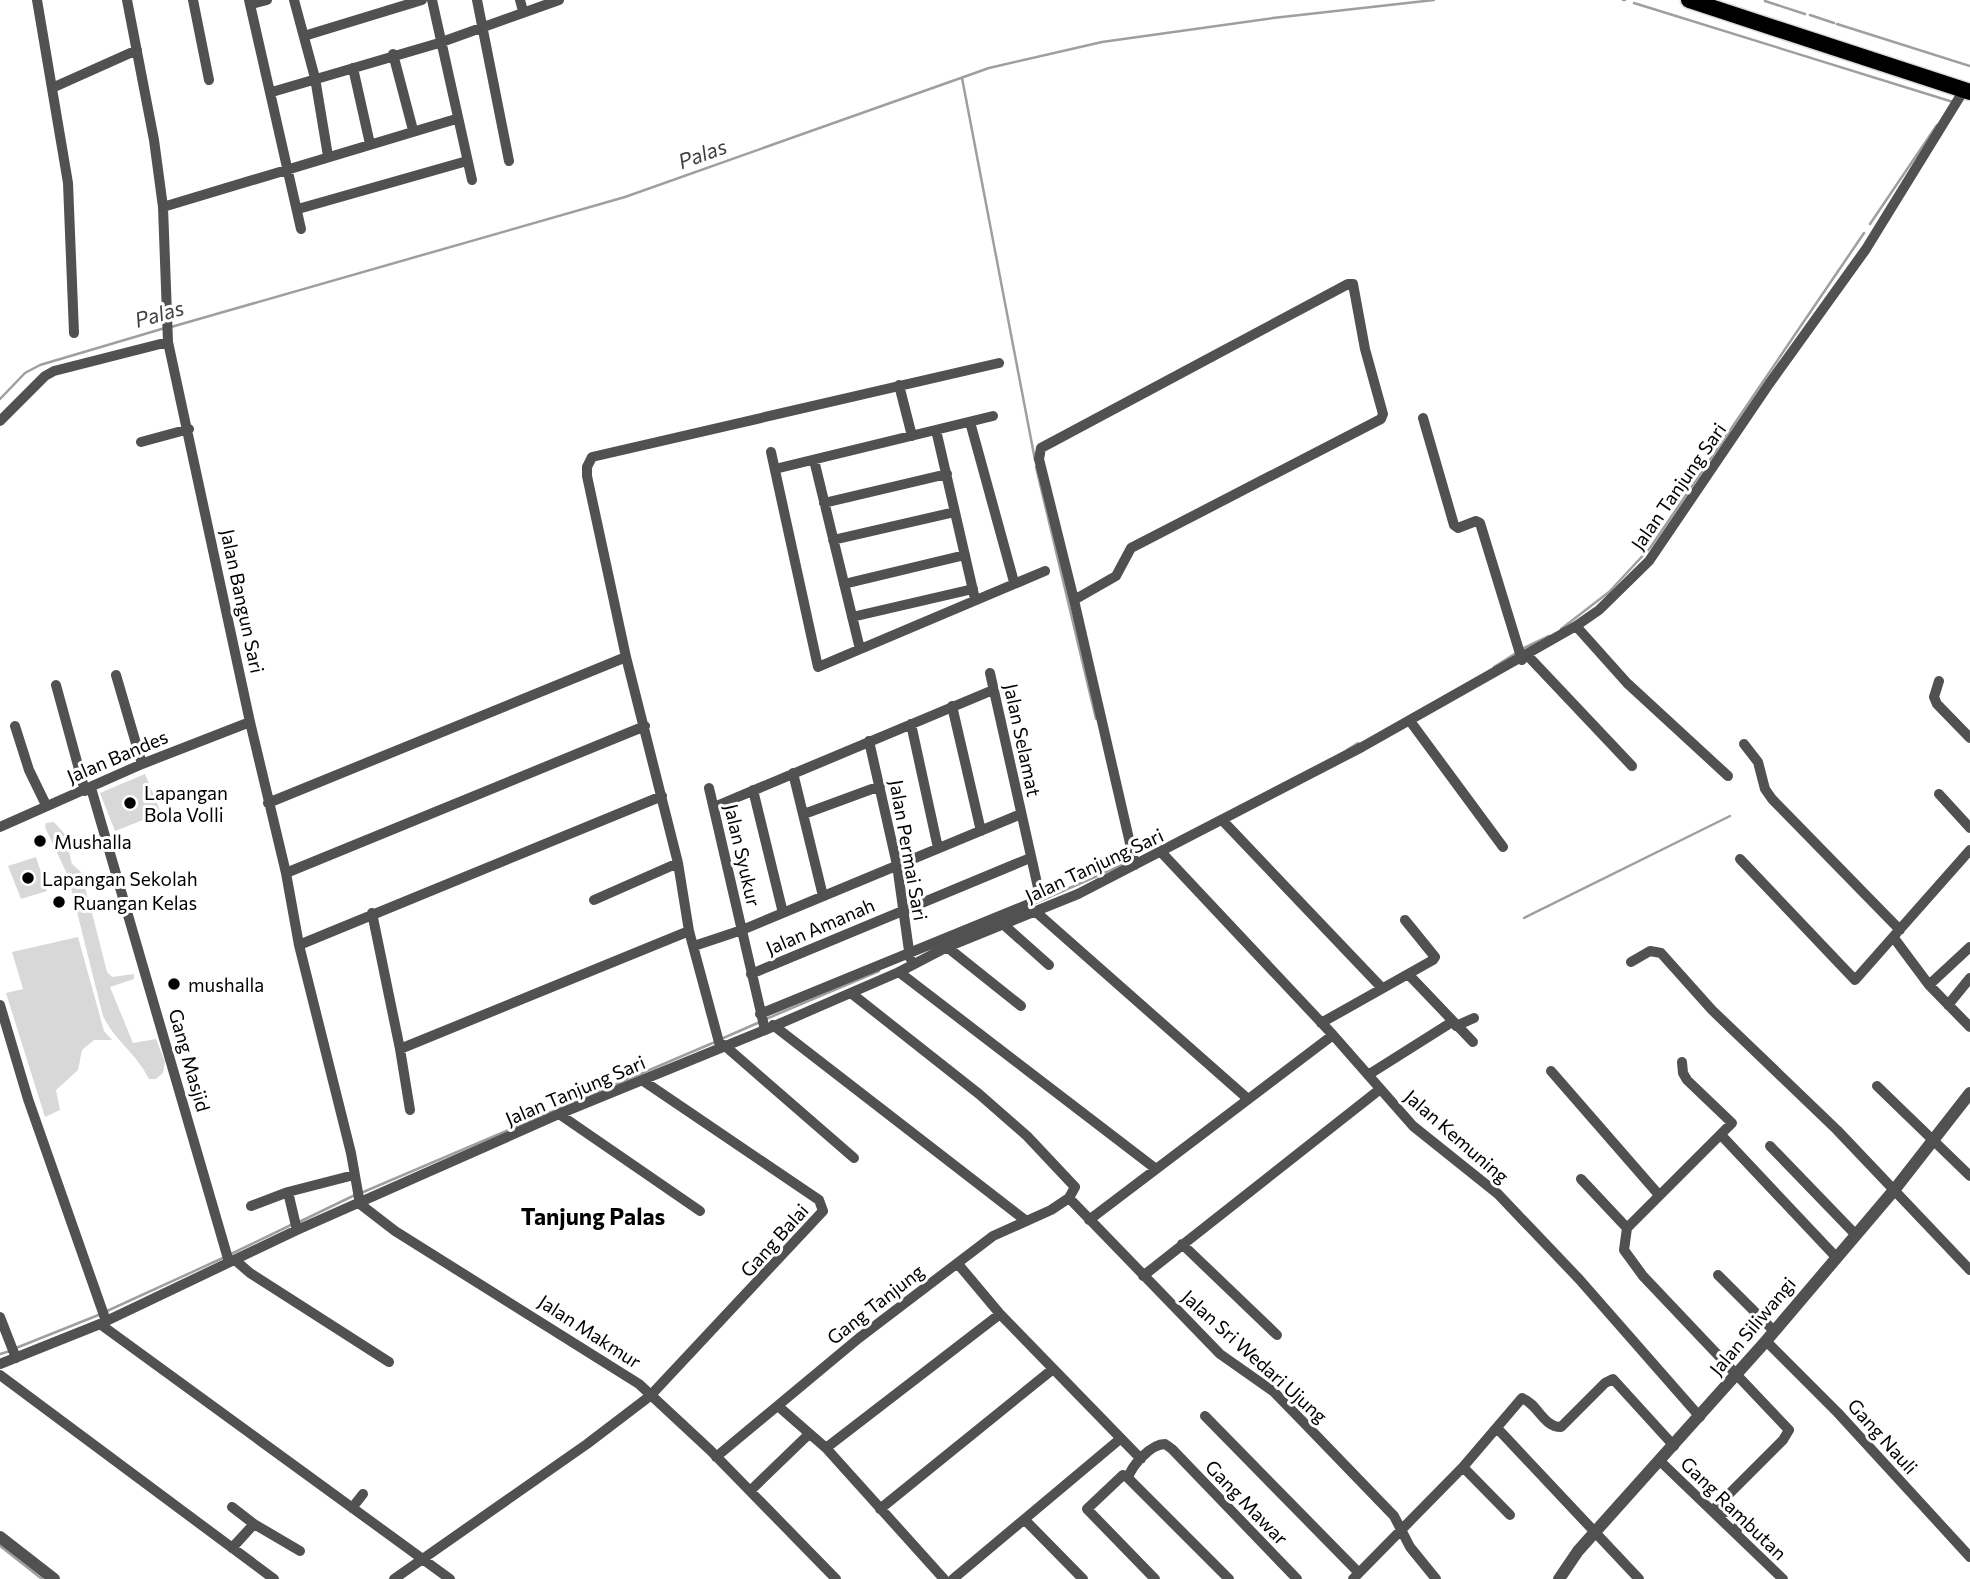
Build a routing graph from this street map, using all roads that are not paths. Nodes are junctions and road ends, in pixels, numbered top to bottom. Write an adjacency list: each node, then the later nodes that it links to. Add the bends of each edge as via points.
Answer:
1 (37, 0): 22 (street)
2 (127, 0): 17 (street, Jalan Bangun Sari)
3 (193, 0): 21 (street)
4 (267, 0): 12 (street)
5 (294, 0): 15 (street)
6 (422, 0): 15 (street)
7 (432, 0): 16 (street)
8 (477, 0): 14 (street)
9 (520, 0): 13 (street)
10 (559, 0): 13 (street)
11 (1689, 0): 23 (main road)
12 (250, 2): 24 (street)
13 (523, 11): 14 (street)
14 (484, 28): 16 (street); 30 (street)
15 (304, 36): 20 (street)
16 (439, 43): 18 (street); 25 (street)
17 (137, 50): 22 (street); 33 (street, Jalan Bangun Sari)
18 (393, 54): 19 (street); 26 (street)
19 (353, 68): 20 (street); 27 (street)
20 (315, 78): 24 (street); 28 (street)
21 (209, 80)
22 (52, 88): 36 (street, via 68,183)
23 (1967, 91): 62 (street, Jalan Tanjung Sari, via 1867,249 1648,561 1599,610)
24 (272, 92): 31 (street)
25 (456, 119): 26 (street); 29 (street)
26 (413, 130): 27 (street)
27 (370, 144): 28 (street)
28 (328, 156): 31 (street)
29 (467, 161): 32 (street); 34 (street)
30 (509, 161)
31 (288, 167): 33 (street); 34 (street)
32 (472, 180)
33 (163, 207): 37 (street, Jalan Bangun Sari)
34 (298, 209): 35 (street)
35 (302, 229)
36 (74, 333)
37 (168, 339): 42 (street, via 54,371); 44 (street, Jalan Bangun Sari)
38 (999, 363): 39 (street)
39 (900, 385): 46 (street); 64 (street, via 592,457 587,476)
40 (993, 416): 43 (street)
41 (1423, 418): 65 (street, via 1454,525 1480,523)
42 (0, 421)
43 (971, 422): 45 (street); 57 (street)
44 (189, 429): 47 (street); 73 (street, Jalan Bangun Sari)
45 (936, 430): 46 (street); 51 (street)
46 (912, 436): 49 (street)
47 (141, 442)
48 (771, 452): 50 (street)
49 (814, 460): 50 (street); 52 (street)
50 (775, 469): 63 (street, via 818,667)
51 (947, 474): 52 (street); 53 (street)
52 (824, 503): 54 (street)
53 (956, 512): 54 (street); 55 (street)
54 (833, 540): 58 (street)
55 (965, 555): 58 (street); 59 (street)
56 (1045, 571): 57 (street)
57 (1014, 582): 59 (street)
58 (844, 584): 61 (street)
59 (974, 594): 61 (street); 63 (street)
60 (1074, 600): 60 (street, via 1039,459 1041,448 1192,365 1353,285 1381,419 1130,548 1116,576); 105 (street)
61 (852, 617): 63 (street)
62 (1576, 626): 65 (street, Jalan Tanjung Sari); 83 (street, via 1646,702)
63 (860, 649)
64 (626, 657): 76 (street); 90 (street)
65 (1525, 658): 72 (street, Jalan Tanjung Sari); 81 (street)
66 (990, 673): 70 (street, Jalan Selamat)
67 (116, 674): 80 (street)
68 (1939, 681): 77 (street, via 1934,697 1937,704)
69 (56, 685): 86 (street, Gang Masjid)
70 (993, 690): 71 (street); 94 (street, Jalan Selamat)
71 (952, 706): 74 (street); 98 (street)
72 (1410, 721): 95 (street, Jalan Tanjung Sari); 99 (street)
73 (250, 722): 80 (street, Jalan Bandes); 90 (street, Jalan Bangun Sari)
74 (911, 724): 78 (street); 100 (street)
75 (15, 726): 91 (street)
76 (645, 726): 89 (street); 108 (street)
77 (1970, 738)
78 (869, 741): 82 (street); 84 (street, Jalan Permai Sari)
79 (1744, 744): 120 (street, via 1758,762 1772,799)
80 (142, 764): 86 (street, Jalan Bandes)
81 (1632, 766)
82 (793, 774): 87 (street); 93 (street)
83 (1728, 776)
84 (880, 786): 93 (street); 107 (street, Jalan Permai Sari)
85 (709, 788): 92 (street, Jalan Syukur)
86 (88, 789): 91 (street, Jalan Bandes); 179 (street, Gang Masjid)
87 (754, 790): 92 (street); 115 (street)
88 (1939, 794): 97 (street)
89 (662, 796): 106 (street); 114 (street)
90 (268, 803): 108 (street, Jalan Bangun Sari)
91 (46, 805): 96 (street, Jalan Bandes)
92 (714, 807): 118 (street, Jalan Syukur)
93 (804, 814): 110 (street)
94 (1021, 814): 98 (street); 103 (street, Jalan Selamat)
95 (1223, 821): 102 (street, Jalan Tanjung Sari); 133 (street)
96 (0, 827)
97 (1970, 828)
98 (981, 831): 100 (street)
99 (1503, 847)
100 (938, 848): 107 (street)
101 (1970, 850): 120 (street)
102 (1162, 853): 105 (street, Jalan Tanjung Sari); 140 (street, Jalan Kemuning)
103 (1030, 858): 109 (street, Jalan Selamat); 113 (street, Jalan Amanah)
104 (1740, 859): 120 (street, via 1855,980)
105 (1135, 861): 112 (street, Jalan Tanjung Sari)
106 (678, 863): 111 (street); 119 (street)
107 (897, 865): 110 (street); 113 (street, Jalan Permai Sari)
108 (286, 873): 121 (street, Jalan Bangun Sari)
109 (1039, 892)
110 (823, 896): 115 (street)
111 (594, 901)
112 (1033, 908): 116 (street, Jalan Tanjung Sari); 154 (street)
113 (903, 909): 125 (street, Jalan Permai Sari); 129 (street, Jalan Amanah)
114 (372, 913): 121 (street); 146 (street)
115 (783, 913): 118 (street)
116 (1006, 920): 123 (street, Jalan Tanjung Sari); 125 (street); 127 (street)
117 (1405, 920): 130 (street, via 1435,957)
118 (742, 930): 122 (street); 129 (street, Jalan Syukur)
119 (689, 931): 122 (street); 146 (street)
120 (1897, 934): 132 (street)
121 (299, 945): 162 (street, Jalan Bangun Sari)
122 (694, 946): 145 (street)
123 (947, 947): 125 (street, Jalan Tanjung Sari); 137 (street)
124 (1970, 947): 132 (street)
125 (910, 959): 128 (street, Jalan Tanjung Sari); 139 (street)
126 (1631, 962): 165 (street, via 1650,951 1661,953 1712,1010)
127 (1049, 965)
128 (899, 972): 134 (street, Jalan Tanjung Sari); 161 (street)
129 (751, 974): 139 (street, Jalan Syukur)
130 (1409, 975): 133 (street); 141 (street)
131 (1970, 978): 136 (street)
132 (1929, 985): 136 (street)
133 (1381, 987): 140 (street)
134 (850, 993): 139 (street, Jalan Tanjung Sari); 169 (street, via 1027,1136 1075,1187)
135 (0, 1005): 186 (street)
136 (1948, 1005): 142 (street)
137 (1021, 1006)
138 (1474, 1018): 141 (street)
139 (764, 1023): 145 (street, Jalan Tanjung Sari); 172 (street)
140 (1321, 1023): 143 (street, Jalan Kemuning)
141 (1454, 1024): 144 (street); 149 (street)
142 (1970, 1027)
143 (1333, 1035): 149 (street, Jalan Kemuning); 154 (street)
144 (1473, 1042)
145 (722, 1045): 150 (street, Jalan Tanjung Sari); 160 (street)
146 (400, 1049): 155 (street)
147 (1682, 1062): 157 (street, via 1688,1080 1732,1121)
148 (1551, 1071): 167 (street)
149 (1368, 1075): 152 (street, Jalan Kemuning)
150 (642, 1080): 156 (street, Jalan Tanjung Sari); 195 (street, Gang Balai, via 819,1200 824,1208)
151 (1877, 1086): 158 (street)
152 (1379, 1090): 177 (street); 198 (street, Jalan Kemuning, via 1413,1126 1498,1194)
153 (1970, 1093): 158 (street, Jalan Siliwangi)
154 (1248, 1099): 161 (street)
155 (410, 1110)
156 (559, 1114): 168 (street, Jalan Tanjung Sari); 171 (street)
157 (1721, 1135): 167 (street); 178 (street)
158 (1933, 1142): 163 (street); 165 (street, Jalan Siliwangi)
159 (1770, 1146): 176 (street)
160 (854, 1158)
161 (1156, 1169): 173 (street)
162 (354, 1175): 166 (street); 168 (street, Jalan Bangun Sari)
163 (1970, 1176)
164 (1581, 1180): 175 (street)
165 (1895, 1189): 176 (street, Jalan Siliwangi); 181 (street)
166 (288, 1192): 170 (street); 174 (street)
167 (1659, 1195): 175 (street)
168 (357, 1197): 174 (street, Jalan Tanjung Sari); 195 (street, Jalan Makmur, via 395,1231 625,1373)
169 (1069, 1198): 172 (street, Gang Tanjung); 173 (street, Jalan Sri Wedari Ujung)
170 (251, 1206)
171 (700, 1211)
172 (1025, 1220): 180 (street, Gang Tanjung, via 993,1236)
173 (1089, 1220): 183 (street, Jalan Sri Wedari Ujung)
174 (296, 1225): 179 (street, Jalan Tanjung Sari)
175 (1627, 1228): 193 (street, via 1624,1250 1631,1263)
176 (1855, 1234): 178 (street, Jalan Siliwangi)
177 (1182, 1244): 183 (street); 187 (street)
178 (1836, 1257): 188 (street, Jalan Siliwangi)
179 (232, 1261): 186 (street, Jalan Tanjung Sari); 190 (street)
180 (958, 1264): 184 (street); 196 (street, Gang Tanjung)
181 (1970, 1270)
182 (1718, 1275): 188 (street, Gang Nauli)
183 (1143, 1276): 218 (street, Jalan Sri Wedari Ujung, via 1232,1365 1275,1392 1394,1516)
184 (1000, 1314): 192 (street); 203 (street)
185 (0, 1317): 189 (street)
186 (103, 1319): 189 (street, Jalan Tanjung Sari); 212 (street)
187 (1277, 1335)
188 (1770, 1336): 193 (street, Jalan Siliwangi); 223 (street, Gang Nauli)
189 (14, 1355): 191 (street, Jalan Tanjung Sari)
190 (389, 1362)
191 (0, 1364)
192 (1053, 1369): 201 (street); 213 (street)
193 (1738, 1373): 198 (street, Jalan Siliwangi); 214 (street, via 1789,1430)
194 (0, 1375): 221 (street)
195 (650, 1396): 204 (street, Jalan Makmur); 224 (street)
196 (778, 1406): 200 (street); 204 (street, Gang Tanjung)
197 (1205, 1416): 225 (street)
198 (1700, 1417): 202 (street, Jalan Siliwangi)
199 (1497, 1428): 202 (street, via 1522,1398 1550,1424 1562,1427 1612,1379); 207 (street); 219 (street)
200 (809, 1434): 203 (street); 209 (street)
201 (1120, 1439): 205 (street); 216 (street)
202 (1674, 1446): 206 (street, Jalan Siliwangi)
203 (826, 1448): 213 (street)
204 (716, 1457): 209 (street, Jalan Makmur)
205 (1141, 1460): 208 (street); 237 (street, Gang Mawar, via 1159,1444 1172,1449)
206 (1661, 1462): 214 (street, Gang Rambutan); 219 (street, Jalan Siliwangi)
207 (1463, 1467): 215 (street); 218 (street)
208 (1128, 1478): 235 (street, via 1123,1475 1087,1509); 236 (street)
209 (750, 1491): 231 (street, Jalan Makmur)
210 (363, 1494): 212 (street)
211 (232, 1507): 217 (street)
212 (352, 1508): 224 (street)
213 (880, 1509): 232 (street)
214 (1715, 1512): 240 (street, Gang Rambutan)
215 (1510, 1515)
216 (1025, 1520): 233 (street); 234 (street)
217 (254, 1524): 221 (street); 222 (street)
218 (1400, 1529): 225 (street); 238 (street, Jalan Sri Wedari Ujung)
219 (1595, 1532): 226 (street, Jalan Siliwangi); 239 (street)
220 (0, 1537): 227 (street)
221 (232, 1548): 228 (street)
222 (300, 1551)
223 (1970, 1557)
224 (423, 1559): 229 (street); 230 (street)
225 (1356, 1576)
226 (1565, 1577)
227 (54, 1579)
228 (274, 1579)
229 (394, 1579)
230 (450, 1579)
231 (836, 1579)
232 (944, 1579)
233 (953, 1579)
234 (1083, 1579)
235 (1155, 1579)
236 (1229, 1579)
237 (1297, 1579)
238 (1436, 1579)
239 (1639, 1579)
240 (1783, 1579)

